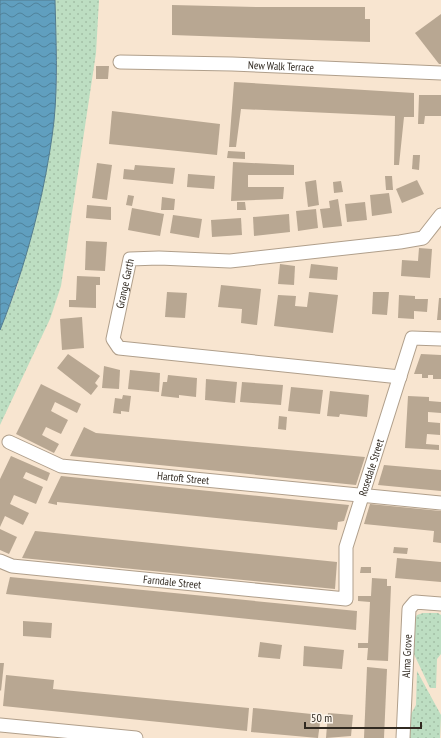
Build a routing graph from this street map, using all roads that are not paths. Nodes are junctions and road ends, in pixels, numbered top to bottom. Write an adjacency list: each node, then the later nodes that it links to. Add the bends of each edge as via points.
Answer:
1 (120, 62): 2 (street, New Walk Terrace)
2 (441, 73)
3 (441, 215): 5 (street, Grange Garth, via 423,238 400,242 230,261 130,259 113,339 119,348)
4 (441, 339): 5 (street, Rosedale Street, via 412,338)
5 (400, 377): 7 (street, Rosedale Street)
6 (9, 442): 7 (street, Hartoft Street, via 61,466)
7 (362, 496): 8 (street, Hartoft Street); 10 (street, Rosedale Street, via 346,547)
8 (441, 503)
9 (0, 561): 10 (street, Farndale Street, via 12,566)
10 (346, 599)
11 (441, 604): 14 (street, Alma Grove, via 415,602 409,609)
12 (0, 725): 13 (street)
13 (136, 738)
14 (402, 738)

